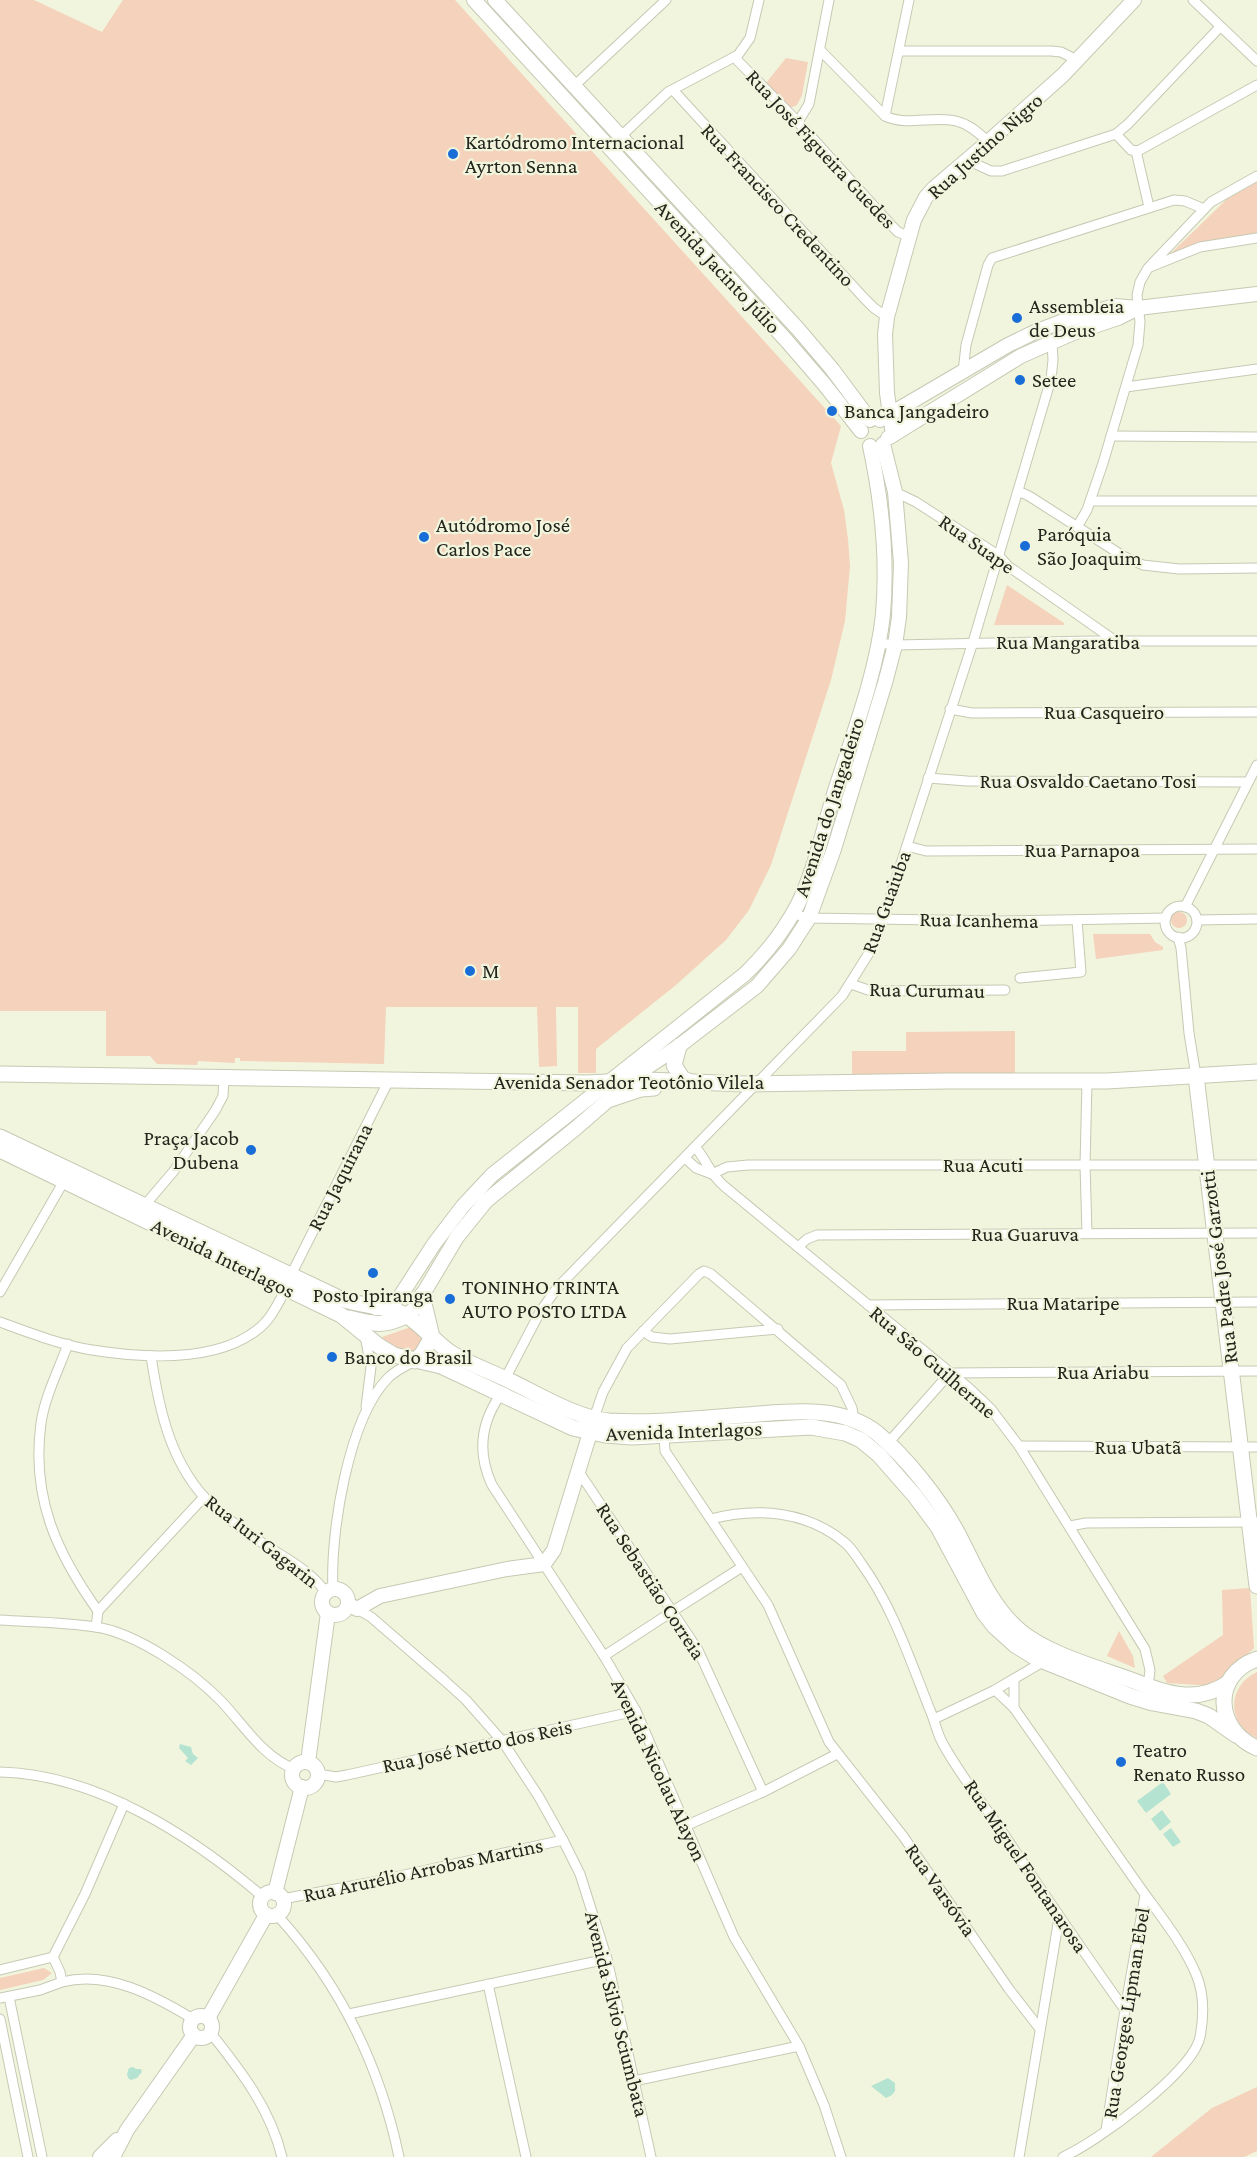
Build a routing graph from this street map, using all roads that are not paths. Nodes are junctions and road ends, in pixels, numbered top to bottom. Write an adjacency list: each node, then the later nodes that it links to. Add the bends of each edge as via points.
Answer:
1 (474, 0): 23 (street, Avenida Jacinto Júlio)
2 (495, 0): 16 (street, Avenida Jacinto Júlio)
3 (666, 0): 16 (street)
4 (759, 0): 12 (street, via 750,38)
5 (829, 0): 10 (street)
6 (909, 0): 11 (street)
7 (1134, 0): 13 (street, Rua Justino Nigro)
8 (1193, 0): 9 (street)
9 (1220, 27): 14 (street); 20 (street)
10 (820, 50): 18 (street); 19 (street, via 809,104)
11 (900, 51): 13 (street, via 1051,51); 18 (street)
12 (734, 57): 17 (street); 19 (street, Rua José Figueira Guedes)
13 (1077, 60): 22 (street, Rua Justino Nigro)
14 (1257, 61)
15 (1257, 85): 24 (street)
16 (574, 87): 21 (street, Avenida Jacinto Júlio)
17 (673, 90): 21 (street); 34 (street, Rua Francisco Credentino, via 864,298)
18 (885, 116): 22 (street, via 898,121 956,121)
19 (798, 122): 29 (street, Rua José Figueira Guedes, via 892,226)
20 (1116, 134): 24 (street); 25 (street, via 1002,171)
21 (620, 136): 23 (street); 40 (street, Avenida Jacinto Júlio, via 798,329)
22 (988, 142): 25 (street, Rua Justino Nigro)
23 (609, 148): 40 (street, Avenida Jacinto Júlio, via 824,384)
24 (1136, 151): 27 (street)
25 (967, 160): 29 (street, Rua Justino Nigro, via 926,197)
26 (1257, 176): 28 (street)
27 (1149, 207): 28 (street, via 1178,199); 37 (street, via 992,258 966,345)
28 (1204, 209): 31 (street)
29 (910, 237): 34 (street, Rua Justino Nigro)
30 (1257, 238): 31 (street, via 1200,248)
31 (1148, 268): 33 (street, via 1140,282)
32 (1257, 294): 33 (street)
33 (1138, 308): 35 (street); 37 (street, via 1115,306 1056,324 1008,345); 38 (street, via 1140,333)
34 (887, 317): 39 (street, Rua Justino Nigro)
35 (1052, 342): 43 (street, via 1021,356); 44 (street, Rua Guaiuba, via 1051,379)
36 (1257, 369): 38 (street)
37 (963, 372): 40 (street)
38 (1126, 387): 41 (street)
39 (887, 393): 40 (street, Rua Justino Nigro); 40 (street)
40 (875, 421): 43 (street, Rua Justino Nigro); 43 (street, via 863,440)
41 (1111, 436): 42 (street); 46 (street)
42 (1257, 437)
43 (883, 441): 45 (street, Avenida do Jangadeiro); 54 (street, Avenida do Jangadeiro, via 886,553)
44 (1018, 491): 48 (street); 49 (street, Rua Guaiuba)
45 (895, 492): 49 (street, Rua Suape); 55 (street, Avenida do Jangadeiro, via 901,563)
46 (1090, 501): 47 (street); 48 (street)
47 (1257, 501)
48 (1077, 527): 50 (street, via 1143,565 1179,569)
49 (998, 555): 52 (street, Rua Guaiuba); 53 (street, Rua Suape)
50 (1257, 568)
51 (1257, 641): 53 (street, Rua Mangaratiba)
52 (973, 642): 53 (street, Rua Mangaratiba); 55 (street, Rua Mangaratiba); 56 (street, Rua Guaiuba)
53 (1116, 642)
54 (879, 643): 55 (street, Rua Mangaratiba); 65 (street, Avenida do Jangadeiro, via 818,846)
55 (895, 645): 66 (street, Avenida do Jangadeiro, via 834,849)
56 (950, 709): 57 (street, Rua Casqueiro, via 972,713); 59 (street, Rua Guaiuba)
57 (1257, 712)
58 (1257, 765): 60 (street)
59 (928, 778): 60 (street, Rua Osvaldo Caetano Tosi); 61 (street, Rua Guaiuba)
60 (1248, 782): 62 (street)
61 (907, 846): 62 (street, Rua Parnapoa, via 926,851); 68 (street, Rua Guaiuba)
62 (1216, 849): 63 (street, Rua Parnapoa); 64 (street)
63 (1257, 849)
64 (1189, 905): 67 (street, via 1173,908); 71 (street)
65 (793, 914): 66 (street, Rua Icanhema); 85 (street, Avenida do Jangadeiro, via 771,948 744,974)
66 (809, 918): 68 (street, Rua Icanhema); 76 (street, Avenida do Jangadeiro, via 757,986)
67 (1166, 918): 70 (street, Rua Icanhema); 72 (street, via 1166,928 1173,936)
68 (883, 919): 70 (street, Rua Icanhema); 74 (street, Rua Guaiuba)
69 (1257, 919): 71 (street)
70 (1077, 920): 73 (street, via 1081,972)
71 (1197, 920): 72 (street, via 1195,930)
72 (1183, 937): 79 (street, Rua Padre José Garzotti, via 1188,1033)
73 (1020, 978)
74 (851, 984): 75 (street, Rua Curumau, via 871,991); 86 (street, Rua Guaiuba)
75 (1005, 990)
76 (679, 1046): 82 (street, Avenida do Jangadeiro); 83 (main road, via 674,1065 682,1078)
77 (1257, 1072): 79 (main road, Avenida Senador Teotônio Vilela)
78 (0, 1074): 80 (main road, Avenida Senador Teotônio Vilela)
79 (1196, 1076): 84 (main road, Avenida Senador Teotônio Vilela); 93 (main road, Rua Padre José Garzotti)
80 (224, 1077): 81 (main road, Avenida Senador Teotônio Vilela); 97 (street, via 223,1096 215,1111)
81 (389, 1080): 85 (main road, Avenida Senador Teotônio Vilela); 104 (street, Rua Jaquirana)
82 (630, 1080): 83 (main road, Avenida Senador Teotônio Vilela); 85 (main road, Avenida Senador Teotônio Vilela); 87 (street, Avenida do Jangadeiro)
83 (690, 1082): 86 (main road, Avenida Senador Teotônio Vilela); 87 (main road, via 641,1089)
84 (1087, 1082): 86 (main road, Avenida Senador Teotônio Vilela); 92 (street)
85 (609, 1083): 101 (street, Avenida do Jangadeiro, via 492,1175)
86 (755, 1084): 89 (street, Rua Guaiuba)
87 (611, 1099): 103 (street, Avenida do Jangadeiro, via 486,1201)
88 (0, 1137): 97 (main road, Avenida Interlagos)
89 (696, 1148): 91 (street, Rua Guaiuba); 95 (street, Rua São Guilherme)
90 (0, 1150): 96 (main road, Avenida Interlagos)
91 (685, 1158): 95 (street, Rua São Guilherme); 124 (street, Rua Guaiuba, via 557,1288 540,1312)
92 (1085, 1165): 93 (street, Rua Acuti); 95 (street, Rua Acuti, via 748,1165 727,1167); 98 (street)
93 (1207, 1165): 94 (street, Rua Acuti); 99 (main road, Rua Padre José Garzotti)
94 (1257, 1165)
95 (712, 1174): 102 (street, Rua São Guilherme)
96 (64, 1181): 104 (main road, Avenida Interlagos); 105 (street)
97 (144, 1206): 104 (main road, Avenida Interlagos)
98 (1087, 1233): 99 (street, Rua Guaruva); 102 (street, Rua Guaruva, via 817,1235)
99 (1215, 1233): 100 (street, Rua Guaruva); 107 (main road, Rua Padre José Garzotti)
100 (1257, 1233)
101 (434, 1244): 103 (street); 110 (street, Avenida do Jangadeiro, via 399,1298)
102 (798, 1247): 109 (street, Rua São Guilherme)
103 (447, 1252): 106 (street, Avenida do Jangadeiro)
104 (288, 1282): 110 (main road, Avenida Interlagos); 111 (main road, Avenida Interlagos); 119 (street, Rua Jaquirana, via 266,1321 248,1337 230,1346)
105 (0, 1292)
106 (422, 1295): 112 (street, Avenida do Jangadeiro); 117 (main road)
107 (1222, 1302): 108 (street, Rua Mataripe); 109 (street, Rua Mataripe); 121 (main road, Rua Padre José Garzotti)
108 (1257, 1302)
109 (868, 1305): 123 (street, Rua São Guilherme)
110 (376, 1308): 112 (main road, Avenida Interlagos)
111 (341, 1315): 112 (main road, via 379,1324); 116 (main road, Avenida Interlagos)
112 (406, 1316): 117 (main road, Avenida Interlagos)
113 (0, 1322): 118 (street, Rua Jaquirana)
114 (778, 1329): 115 (street, via 670,1339 652,1338); 115 (street, via 704,1271); 126 (street, via 841,1384)
115 (643, 1331): 127 (street, via 616,1365)
116 (365, 1336): 120 (main road, Avenida Interlagos, via 394,1355); 125 (street, via 371,1367)
117 (432, 1337): 120 (main road); 124 (main road, Avenida Interlagos)
118 (68, 1344): 119 (street, Rua Jaquirana); 143 (street, via 42,1421 41,1483 50,1525 65,1561)
119 (151, 1356): 134 (street, Rua Iuri Gagarin, via 165,1428 180,1463)
120 (415, 1361): 124 (main road, Avenida Interlagos); 125 (street, via 387,1379)
121 (1231, 1371): 122 (street, Rua Ariabu); 123 (street, Rua Ariabu); 131 (main road, Rua Padre José Garzotti)
122 (1257, 1371)
123 (950, 1373): 129 (street); 130 (street, Rua São Guilherme, via 991,1410)
124 (503, 1386): 127 (main road, Avenida Interlagos); 138 (street, Avenida Nicolau Alayon, via 482,1439 485,1470)
125 (365, 1413): 141 (street, via 339,1510)
126 (854, 1420): 127 (main road, Avenida Interlagos, via 809,1412 608,1420); 129 (main road, Avenida Interlagos)
127 (592, 1425): 128 (main road, Avenida Interlagos, via 604,1436); 133 (street)
128 (664, 1436): 135 (street, Rua Varsóvia, via 665,1451); 149 (main road, Avenida Interlagos, via 811,1427 861,1440 879,1455 938,1527 995,1627 1015,1645)
129 (888, 1443): 149 (main road, Avenida Interlagos, via 950,1520 1009,1622)
130 (1019, 1446): 131 (street, Rua Ubatã); 137 (street, Rua São Guilherme)
131 (1240, 1447): 132 (street, Rua Ubatã); 136 (main road, Rua Padre José Garzotti)
132 (1257, 1447)
133 (579, 1472): 138 (street, via 554,1550); 144 (street, Rua Sebastião Correia)
134 (204, 1497): 141 (street, Rua Iuri Gagarin, via 232,1522); 143 (street)
135 (711, 1519): 139 (street, Rua Varsóvia); 157 (street, Rua Miguel Fontanarosa, via 779,1513 810,1522 846,1543 886,1605)
136 (1253, 1522): 137 (street); 140 (main road, Rua Padre José Garzotti)
137 (1070, 1526): 153 (street, Rua São Guilherme, via 1145,1649 1150,1670)
138 (544, 1564): 142 (street, via 392,1594); 148 (street, Avenida Nicolau Alayon)
139 (742, 1567): 144 (street); 161 (street, Rua Varsóvia, via 774,1617)
140 (1257, 1586)
141 (329, 1591): 142 (street, via 344,1593); 145 (street, via 322,1604)
142 (352, 1606): 145 (street, via 339,1614); 159 (street, Avenida Silvio Sciumbata, via 371,1617 445,1681)
143 (98, 1611): 147 (street)
144 (673, 1611): 148 (street); 167 (street, Rua Sebastião Correia, via 699,1650)
145 (328, 1613): 162 (street)
146 (0, 1620): 147 (street)
147 (96, 1627): 163 (street, via 117,1632 196,1677 270,1757)
148 (604, 1656): 156 (street, Avenida Nicolau Alayon)
149 (1049, 1656): 151 (street); 153 (main road, Avenida Interlagos); 158 (main road, Avenida Interlagos, via 1130,1696 1209,1716)
150 (1257, 1659): 152 (main road, via 1237,1671)
151 (1014, 1680): 154 (street); 155 (street)
152 (1228, 1683): 153 (main road, Avenida Interlagos, via 1199,1696); 158 (main road, via 1224,1710)
153 (1148, 1687)
154 (995, 1690): 155 (street); 157 (street)
155 (1014, 1708): 171 (street)
156 (636, 1711): 159 (street, Rua José Netto dos Reis); 169 (street, Avenida Nicolau Alayon)
157 (934, 1719): 174 (street, Rua Miguel Fontanarosa, via 943,1744)
158 (1236, 1735): 160 (main road, Avenida Interlagos)
159 (503, 1742): 165 (street, Rua José Netto dos Reis, via 336,1778); 170 (street, Avenida Silvio Sciumbata)
160 (1257, 1748)
161 (837, 1754): 167 (street); 186 (street, Rua Varsóvia, via 903,1836)
162 (308, 1762): 163 (street, via 299,1763); 165 (street)
163 (294, 1769): 166 (street, via 294,1780)
164 (0, 1772): 168 (street, via 47,1777)
165 (318, 1774): 166 (street, via 313,1785)
166 (302, 1787): 172 (street)
167 (763, 1792): 169 (street)
168 (124, 1804): 172 (street, via 180,1835); 175 (street)
169 (686, 1826): 188 (street, Avenida Nicolau Alayon, via 734,1937)
170 (563, 1840): 172 (street, Rua Arurélio Arrobas Martins, via 368,1883); 176 (street, Avenida Silvio Sciumbata, via 579,1874)
171 (1145, 1895): 181 (street, Rua Georges Lipman Ebel); 191 (street, via 1196,1974 1202,1998 1200,2038 1195,2052 1174,2077)
172 (273, 1896): 173 (street, via 283,1908); 173 (street, via 260,1905 263,1912)
173 (272, 1915): 182 (street, via 323,1971); 185 (street)
174 (1059, 1918): 181 (street, Rua Miguel Fontanarosa); 186 (street)
175 (53, 1957): 177 (street); 178 (street)
176 (607, 1959): 179 (street); 189 (street, Avenida Silvio Sciumbata)
177 (0, 1970)
178 (62, 1982): 180 (street); 184 (street, via 89,1978 128,1987)
179 (488, 1984): 182 (street); 201 (street)
180 (4, 1997): 192 (street)
181 (1125, 2010): 191 (street, Rua Georges Lipman Ebel)
182 (349, 2014): 200 (street, via 382,2089)
183 (0, 2019): 193 (street)
184 (194, 2019): 185 (street, via 201,2016); 187 (street, via 190,2028)
185 (209, 2025): 187 (street, via 201,2037); 194 (street, via 263,2104)
186 (1040, 2029): 204 (street)
187 (194, 2035): 190 (street)
188 (799, 2046): 189 (street); 203 (street, Avenida Nicolau Alayon)
189 (634, 2081): 202 (street, Avenida Silvio Sciumbata)
190 (127, 2130): 198 (street); 199 (street)
191 (1106, 2130): 195 (street)
192 (37, 2135): 193 (street, via 35,2149); 197 (street)
193 (24, 2139): 196 (street)
194 (280, 2156)
195 (1067, 2156)
196 (28, 2157)
197 (42, 2157)
198 (100, 2157)
199 (113, 2157)
200 (399, 2157)
201 (526, 2157)
202 (651, 2157)
203 (841, 2157)
204 (1018, 2157)

